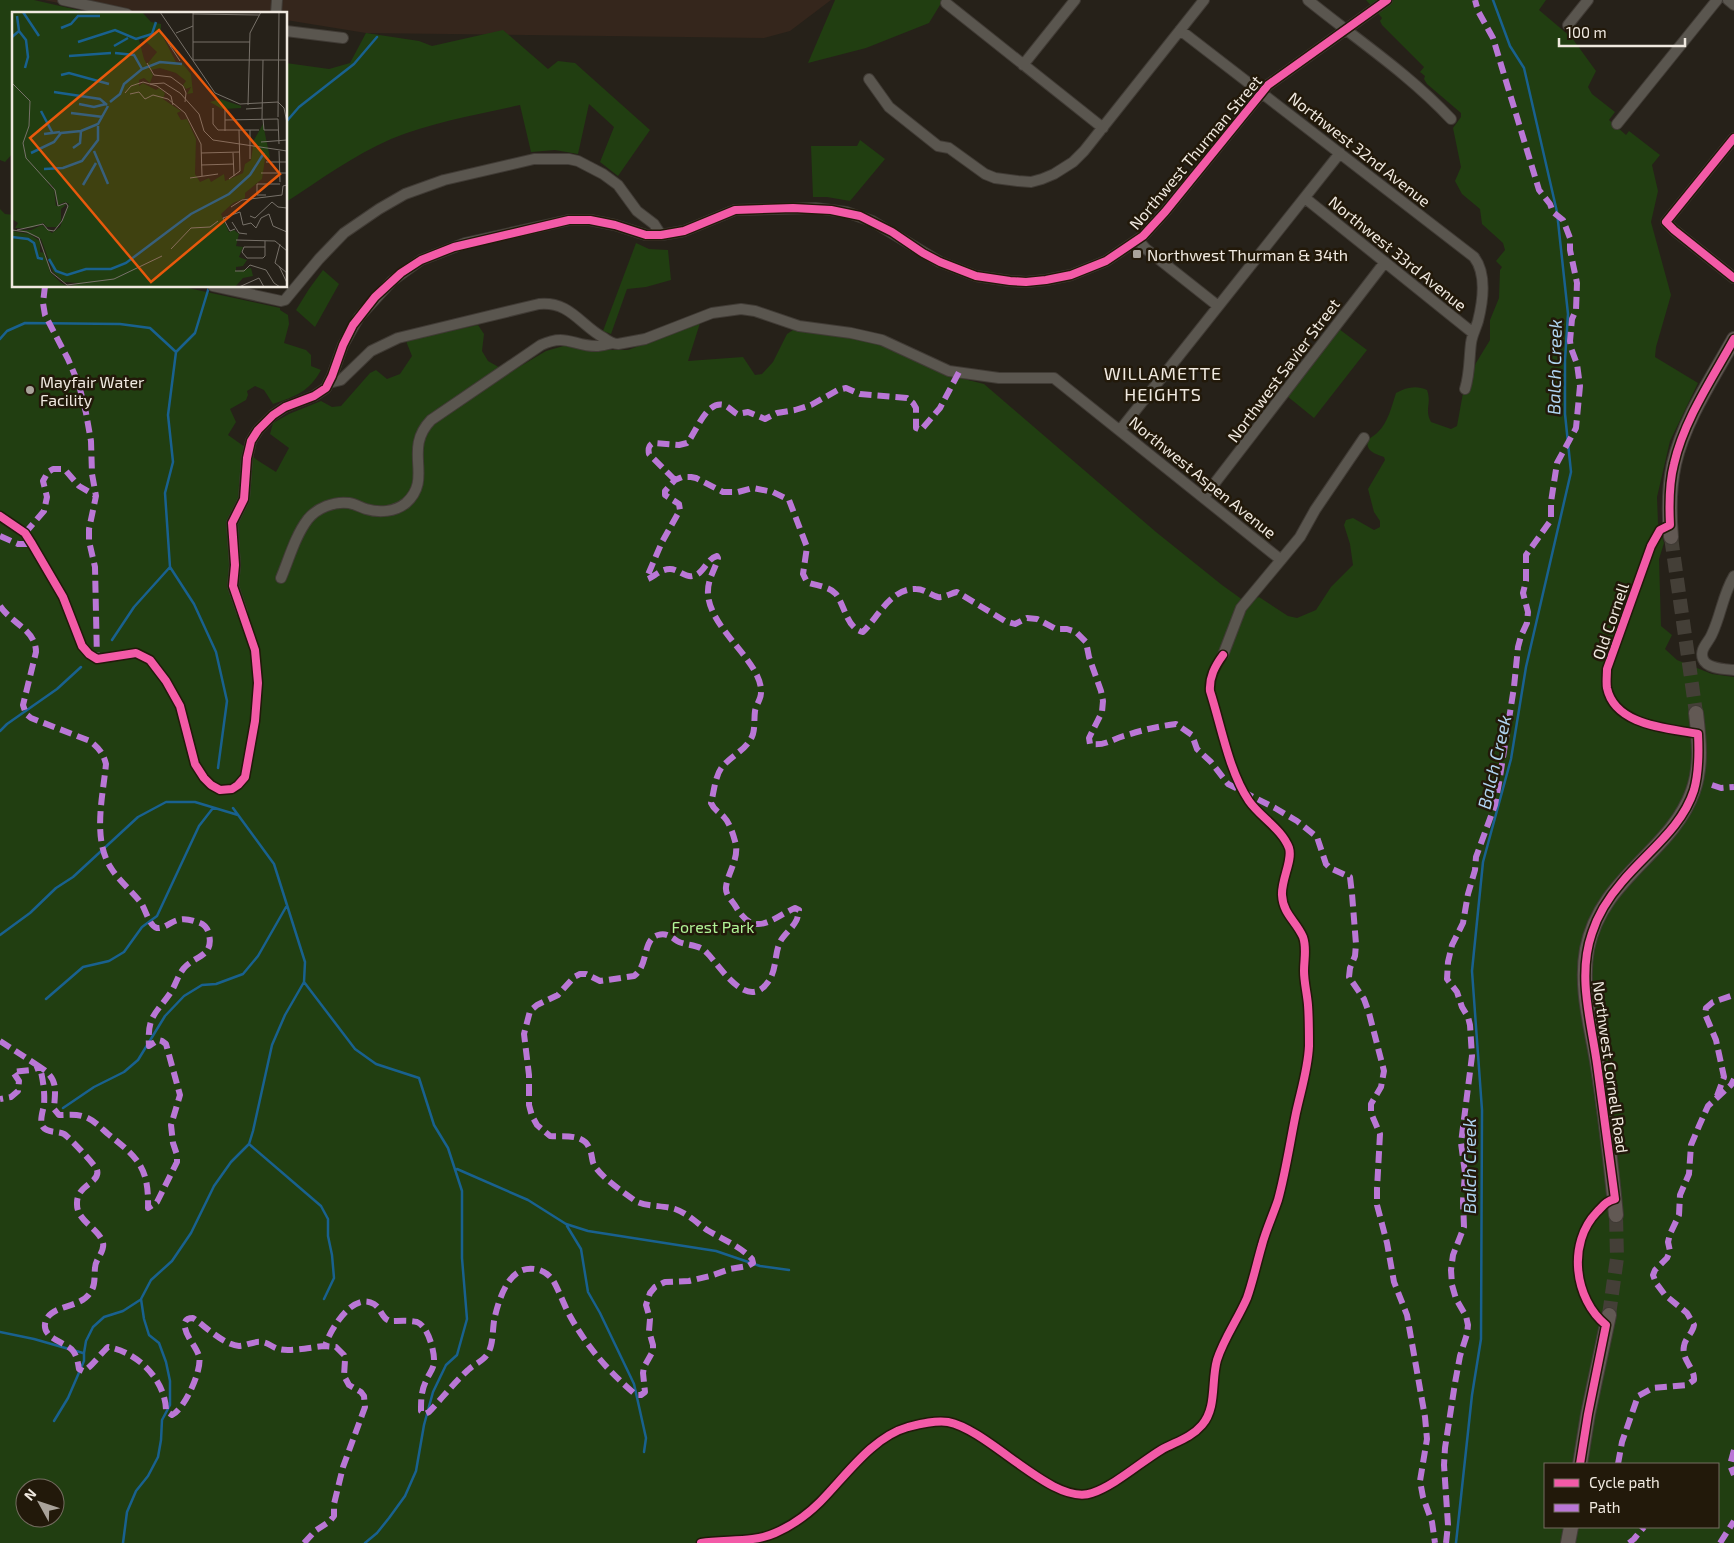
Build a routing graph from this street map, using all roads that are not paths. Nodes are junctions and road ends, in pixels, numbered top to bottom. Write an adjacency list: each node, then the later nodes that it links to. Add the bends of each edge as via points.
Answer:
1 (63, 0): 11 (street)
2 (1075, 0): 17 (street)
3 (1204, 0): 13 (street)
4 (1308, 0): 15 (street)
5 (1387, 0): 15 (street, Northwest Thurman Street)
6 (1588, 0): 12 (street)
7 (1717, 0): 21 (street)
8 (1728, 0): 10 (street)
9 (946, 3): 17 (street)
10 (1734, 5)
11 (118, 12)
12 (1568, 26)
13 (1180, 30): 19 (street, Northwest 32nd Avenue); 22 (street)
14 (288, 31): 16 (street)
15 (1345, 31): 19 (street, Northwest Thurman Street); 20 (street, via 1412,81)
16 (343, 38)
17 (1023, 65): 22 (street)
18 (869, 79): 22 (street, via 889,107 938,146 951,150 985,174 1006,180 1031,182 1054,174 1073,162)
19 (1262, 91): 24 (street, Northwest 32nd Avenue); 27 (street, Northwest Thurman Street, via 1155,224)
20 (1451, 119)
21 (1617, 124)
22 (1103, 128)
23 (1734, 138): 29 (street, via 1666,222)
24 (1340, 153): 25 (street); 32 (street, Northwest 32nd Avenue, via 1474,257 1481,270 1482,285 1479,318)
25 (1305, 198): 28 (street, Northwest 33rd Avenue); 31 (street)
26 (661, 235): 27 (street, Northwest Thurman Street, via 684,231 735,210 831,210 872,221 923,253 960,271 1010,281 1046,280 1077,273 1106,261); 30 (street, via 654,224 637,211 618,185 603,174 578,161 534,159 444,180 405,194 344,233 285,300); 35 (street, Northwest Thurman Street, via 646,234 615,224 569,220 464,243 433,254 396,277 362,312 343,345)
27 (1138, 240): 31 (street)
28 (1385, 262): 32 (street, Northwest 33rd Avenue); 39 (street, Northwest Savier Street)
29 (1734, 278)
30 (222, 288)
31 (1218, 306): 37 (street)
32 (1473, 333): 36 (street)
33 (1734, 338): 40 (main road, via 1676,454 1670,497)
34 (612, 343): 35 (street, via 570,311 556,305 539,304 398,338 371,351 341,380); 37 (street, Northwest Aspen Avenue, via 638,341 712,313 741,309 755,311 799,326 882,340 949,371 999,378 1054,378); 43 (street, Northwest Aspen Avenue, via 596,346 567,339 549,341 432,420 424,427 418,443 418,485 405,504 385,512 348,503 330,504 319,510 308,519 299,534)
35 (329, 383): 44 (street, via 314,396 273,415 252,441 246,458 244,499 232,523 233,586)
36 (1464, 389)
37 (1120, 430): 39 (street, Northwest Aspen Avenue)
38 (1364, 438): 41 (street, via 1300,537)
39 (1204, 497): 41 (street, Northwest Aspen Avenue)
40 (1671, 537)
41 (1281, 560): 45 (street, via 1241,608)
42 (1734, 576): 46 (street, via 1702,655 1710,666)
43 (281, 578)
44 (242, 612)
45 (1223, 655)
46 (1734, 670)
47 (1696, 713): 48 (main road, Northwest Cornell Road, via 1699,754 1696,780 1688,802 1671,830 1605,904 1592,934 1586,961 1586,993)
48 (1616, 1215)
49 (1608, 1320): 50 (main road)
50 (1580, 1463)
51 (1571, 1528): 52 (main road)
52 (1568, 1543)

